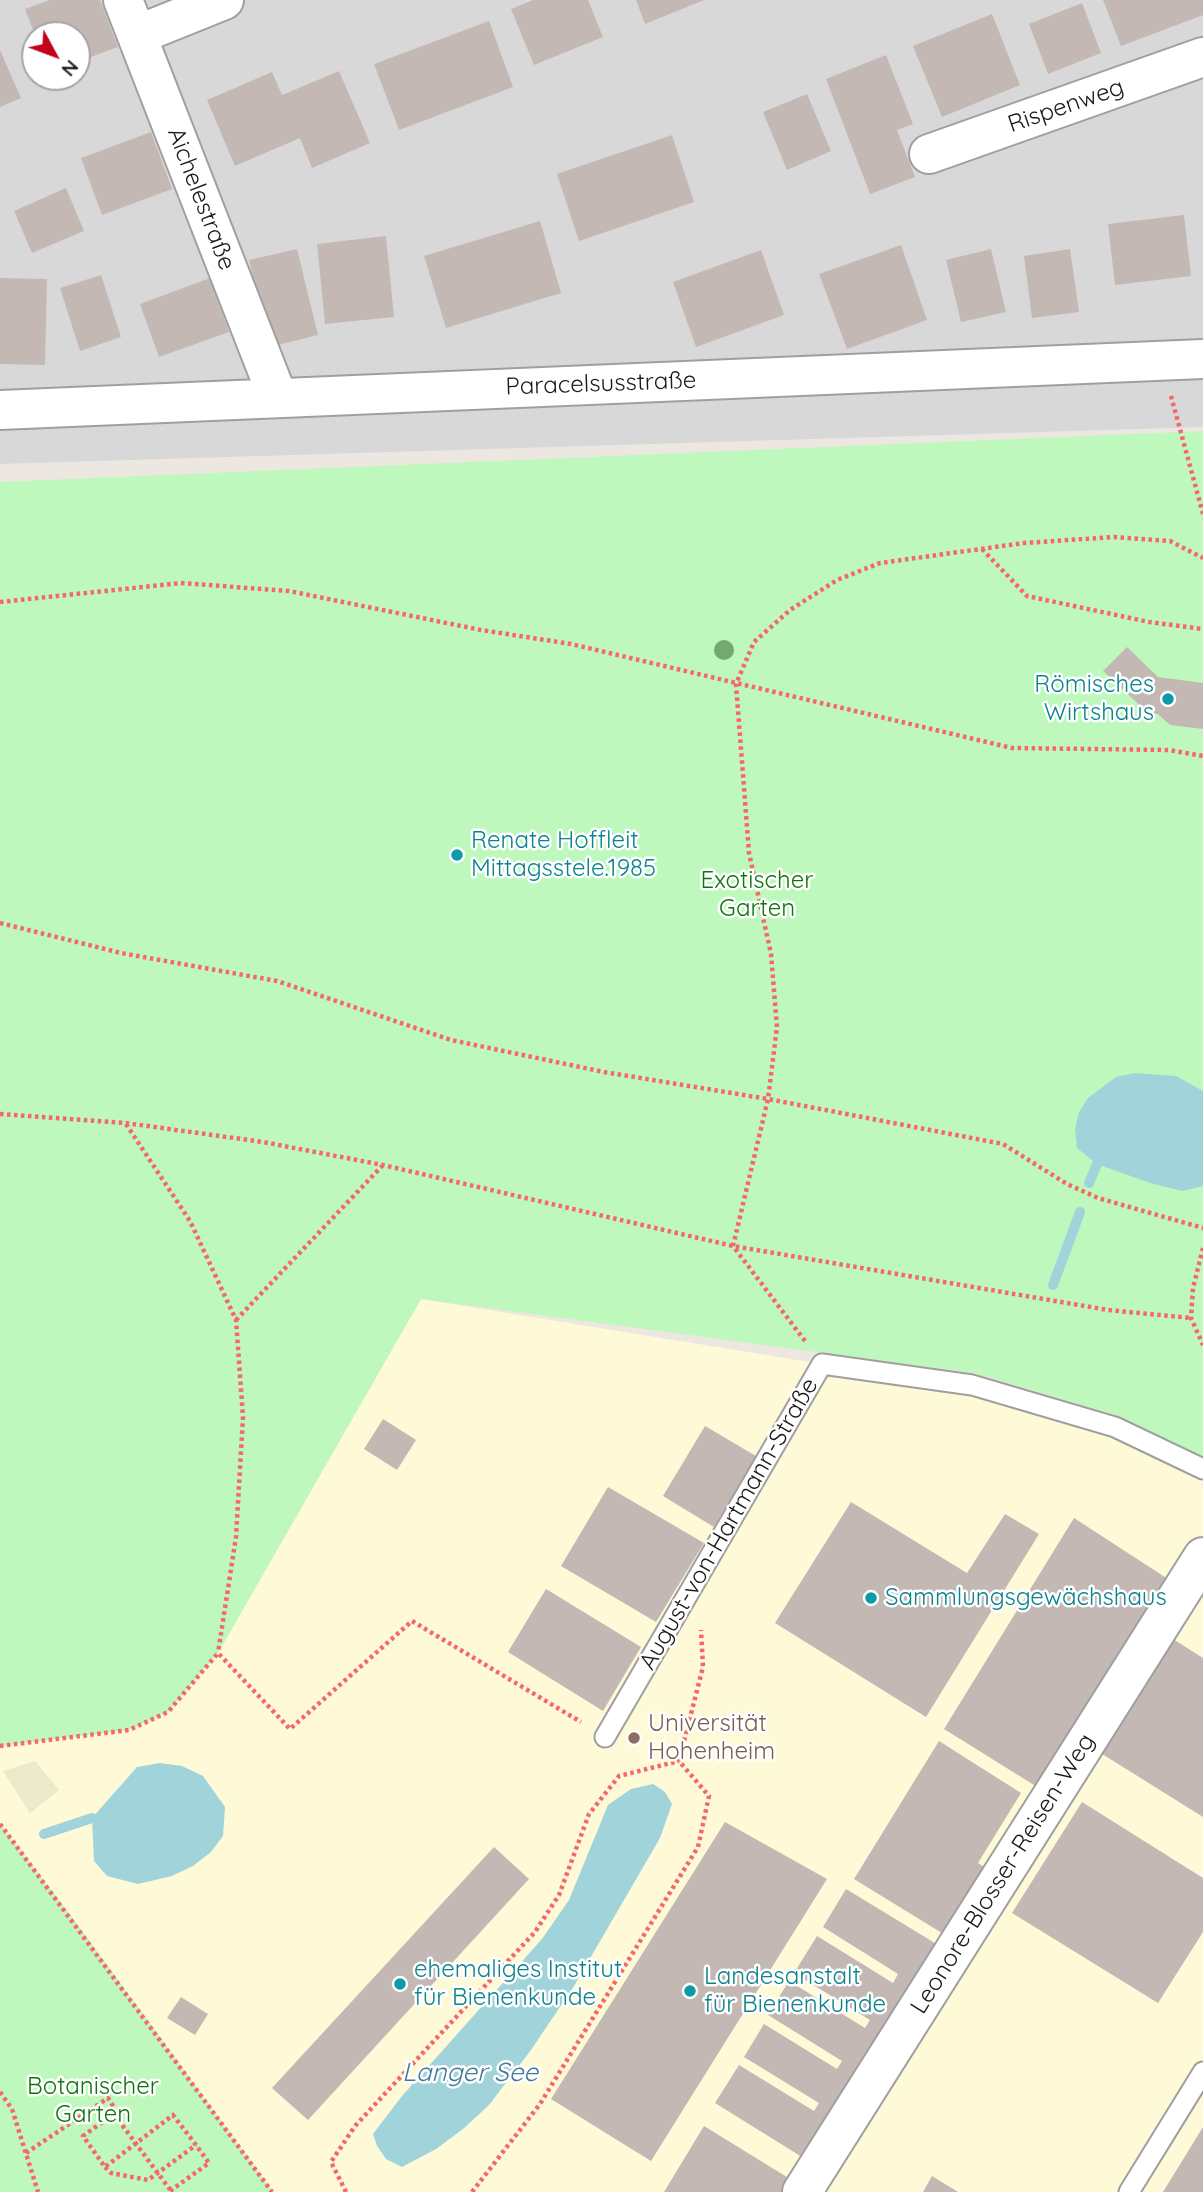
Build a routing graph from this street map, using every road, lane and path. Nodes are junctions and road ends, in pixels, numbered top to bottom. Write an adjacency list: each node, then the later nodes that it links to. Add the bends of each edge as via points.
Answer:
1 (124, 0): 3 (street, Aichelestraße)
2 (224, 0): 3 (street)
3 (137, 35): 8 (street, Aichelestraße)
4 (1203, 57): 5 (street, Rispenweg)
5 (929, 154)
6 (1203, 359): 7 (street, Paracelsusstraße)
7 (1161, 360): 8 (street, Paracelsusstraße); 10 (path)
8 (278, 398): 9 (street, Paracelsusstraße)
9 (0, 410)
10 (1203, 514)
11 (982, 549): 12 (path, via 1114,537 1170,541); 14 (path, via 1027,596); 15 (path, via 880,563 837,580 790,610 754,642)
12 (1203, 558)
13 (0, 602): 15 (path, via 181,583 289,592 571,644)
14 (1203, 629)
15 (736, 684): 16 (path, via 1012,748 1169,750); 18 (path, via 749,853 772,966 777,1027)
16 (1203, 756)
17 (0, 923): 18 (path, via 121,953 277,981 451,1040)
18 (768, 1099): 22 (path, via 1003,1144 1098,1198); 23 (path)
19 (0, 1114): 20 (path)
20 (126, 1123): 21 (path, via 263,1142); 26 (path, via 190,1221)
21 (383, 1166): 23 (path); 26 (path)
22 (1203, 1228)
23 (733, 1246): 25 (path, via 1108,1311); 28 (path)
24 (1203, 1248): 25 (path)
25 (1191, 1318): 27 (path)
26 (236, 1320): 32 (path, via 243,1417 236,1537)
27 (1203, 1345)
28 (822, 1364): 29 (lane, August-von-Hartmann-Straße, via 972,1385 1115,1427); 31 (lane, August-von-Hartmann-Straße)
29 (1203, 1469)
30 (1203, 1557): 50 (street, Leonore-Blosser-Reisen-Weg)
31 (700, 1577): 33 (lane, August-von-Hartmann-Straße); 35 (path, via 702,1667)
32 (218, 1653): 33 (path, via 290,1729 412,1621); 34 (path, via 168,1712 129,1730)
33 (605, 1737)
34 (0, 1746)
35 (679, 1761): 48 (path, via 619,1776 589,1814 559,1895 535,1932 355,2126 331,2162); 49 (path, via 709,1796 698,1847 540,2104)
36 (0, 1824): 47 (path)
37 (1203, 2072): 51 (lane)
38 (1, 2094): 42 (path, via 12,2109)
39 (114, 2114): 40 (path); 42 (path, via 117,2112 108,2098); 43 (path, via 83,2136)
40 (136, 2143): 41 (path, via 173,2115); 43 (path); 44 (path)
41 (196, 2146): 44 (path); 45 (path, via 209,2163)
42 (26, 2153): 46 (path)
43 (105, 2167): 44 (path, via 111,2173 148,2180)
44 (158, 2174): 45 (path)
45 (171, 2191)
46 (38, 2192)
47 (272, 2192)
48 (346, 2192)
49 (472, 2192)
50 (802, 2192)
51 (1129, 2192)

